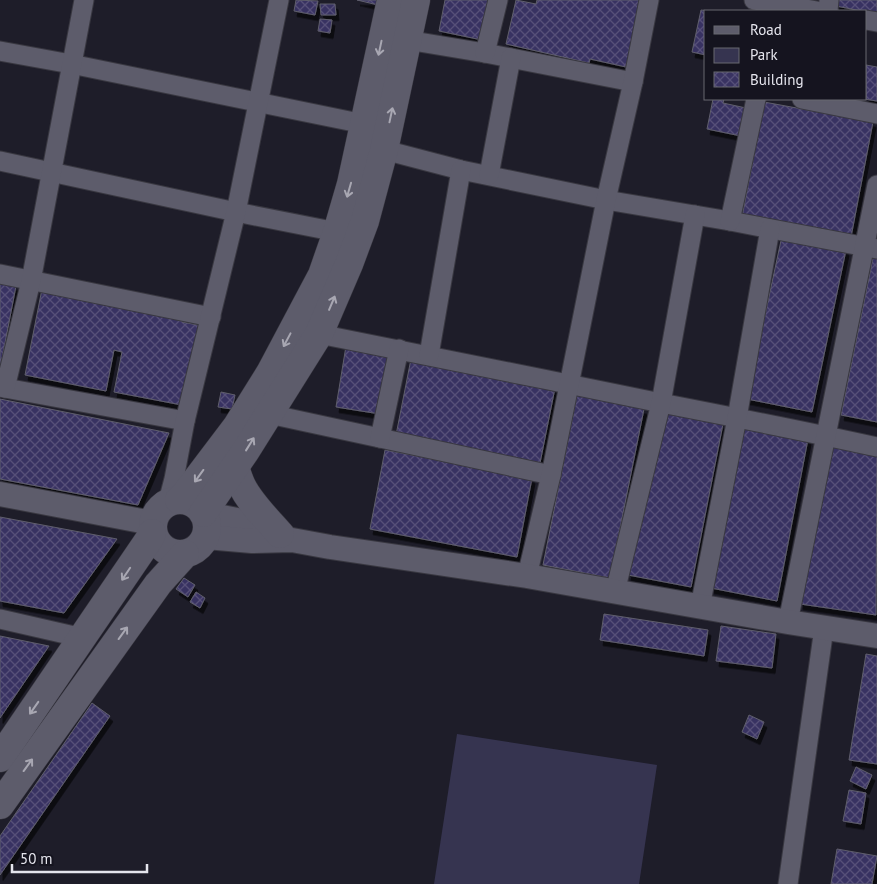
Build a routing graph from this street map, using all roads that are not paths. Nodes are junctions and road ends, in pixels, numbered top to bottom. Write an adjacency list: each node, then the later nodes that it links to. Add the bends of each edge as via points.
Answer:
1 (84, 0): 14 (street)
2 (279, 0): 18 (street)
3 (390, 0): 20 (main road, one-way to 20)
4 (416, 0): 10 (main road)
5 (498, 0): 12 (street)
6 (649, 0): 15 (street)
7 (754, 0): 8 (street)
8 (774, 8): 9 (street)
9 (803, 10)
10 (407, 40): 12 (street); 20 (main road, one-way to 10)
11 (0, 51): 14 (street)
12 (485, 53): 13 (street)
13 (511, 58): 15 (street); 24 (street)
14 (71, 64): 18 (street); 23 (street)
15 (633, 82): 26 (street)
16 (756, 100): 29 (street)
17 (807, 100): 19 (street)
18 (258, 102): 20 (street); 27 (street)
19 (877, 114)
20 (369, 139): 22 (street); 31 (main road, one-way to 31); 36 (main road, one-way to 20, via 365,221)
21 (0, 161): 23 (street)
22 (461, 170): 24 (street); 38 (street)
23 (51, 173): 27 (street); 34 (street)
24 (489, 175): 26 (street)
25 (877, 185): 32 (street)
26 (606, 200): 28 (street); 39 (street)
27 (236, 212): 31 (street); 35 (street)
28 (695, 215): 29 (street); 41 (street)
29 (730, 221): 30 (street)
30 (770, 229): 32 (street); 43 (street)
31 (337, 232): 51 (main road, one-way to 51, via 322,275 270,373 237,426 187,492)
32 (871, 248): 45 (street)
33 (0, 274): 34 (street)
34 (31, 281): 35 (street); 40 (street)
35 (210, 317): 44 (street)
36 (319, 334): 37 (street); 42 (main road)
37 (399, 349): 38 (street); 46 (street)
38 (429, 355): 39 (street)
39 (569, 384): 41 (street); 49 (street)
40 (2, 388): 44 (street)
41 (661, 403): 43 (street); 56 (street)
42 (269, 414): 46 (street); 48 (main road, one-way to 42)
43 (738, 418): 45 (street); 57 (street)
44 (185, 421): 51 (street, via 174,479)
45 (826, 435): 47 (street); 59 (street)
46 (380, 438): 49 (street)
47 (877, 447)
48 (235, 467): 52 (main road); 53 (main road, via 258,509)
49 (551, 475): 55 (street)
50 (0, 494): 51 (street)
51 (163, 514): 52 (main road, via 193,503); 54 (main road, via 157,543 174,554); 62 (main road, one-way to 62, via 143,550)
52 (204, 522): 53 (street, via 252,541); 54 (main road, via 201,545)
53 (286, 537): 55 (street, via 330,547)
54 (185, 554): 64 (main road, one-way to 54, via 158,584)
55 (527, 576): 56 (street)
56 (615, 592): 57 (street)
57 (700, 607): 59 (street)
58 (0, 619): 62 (street)
59 (788, 622): 60 (street)
60 (824, 628): 61 (street); 65 (street)
61 (877, 636)
62 (82, 638): 63 (main road, one-way to 63)
63 (0, 758)
64 (0, 805)
65 (788, 884)

